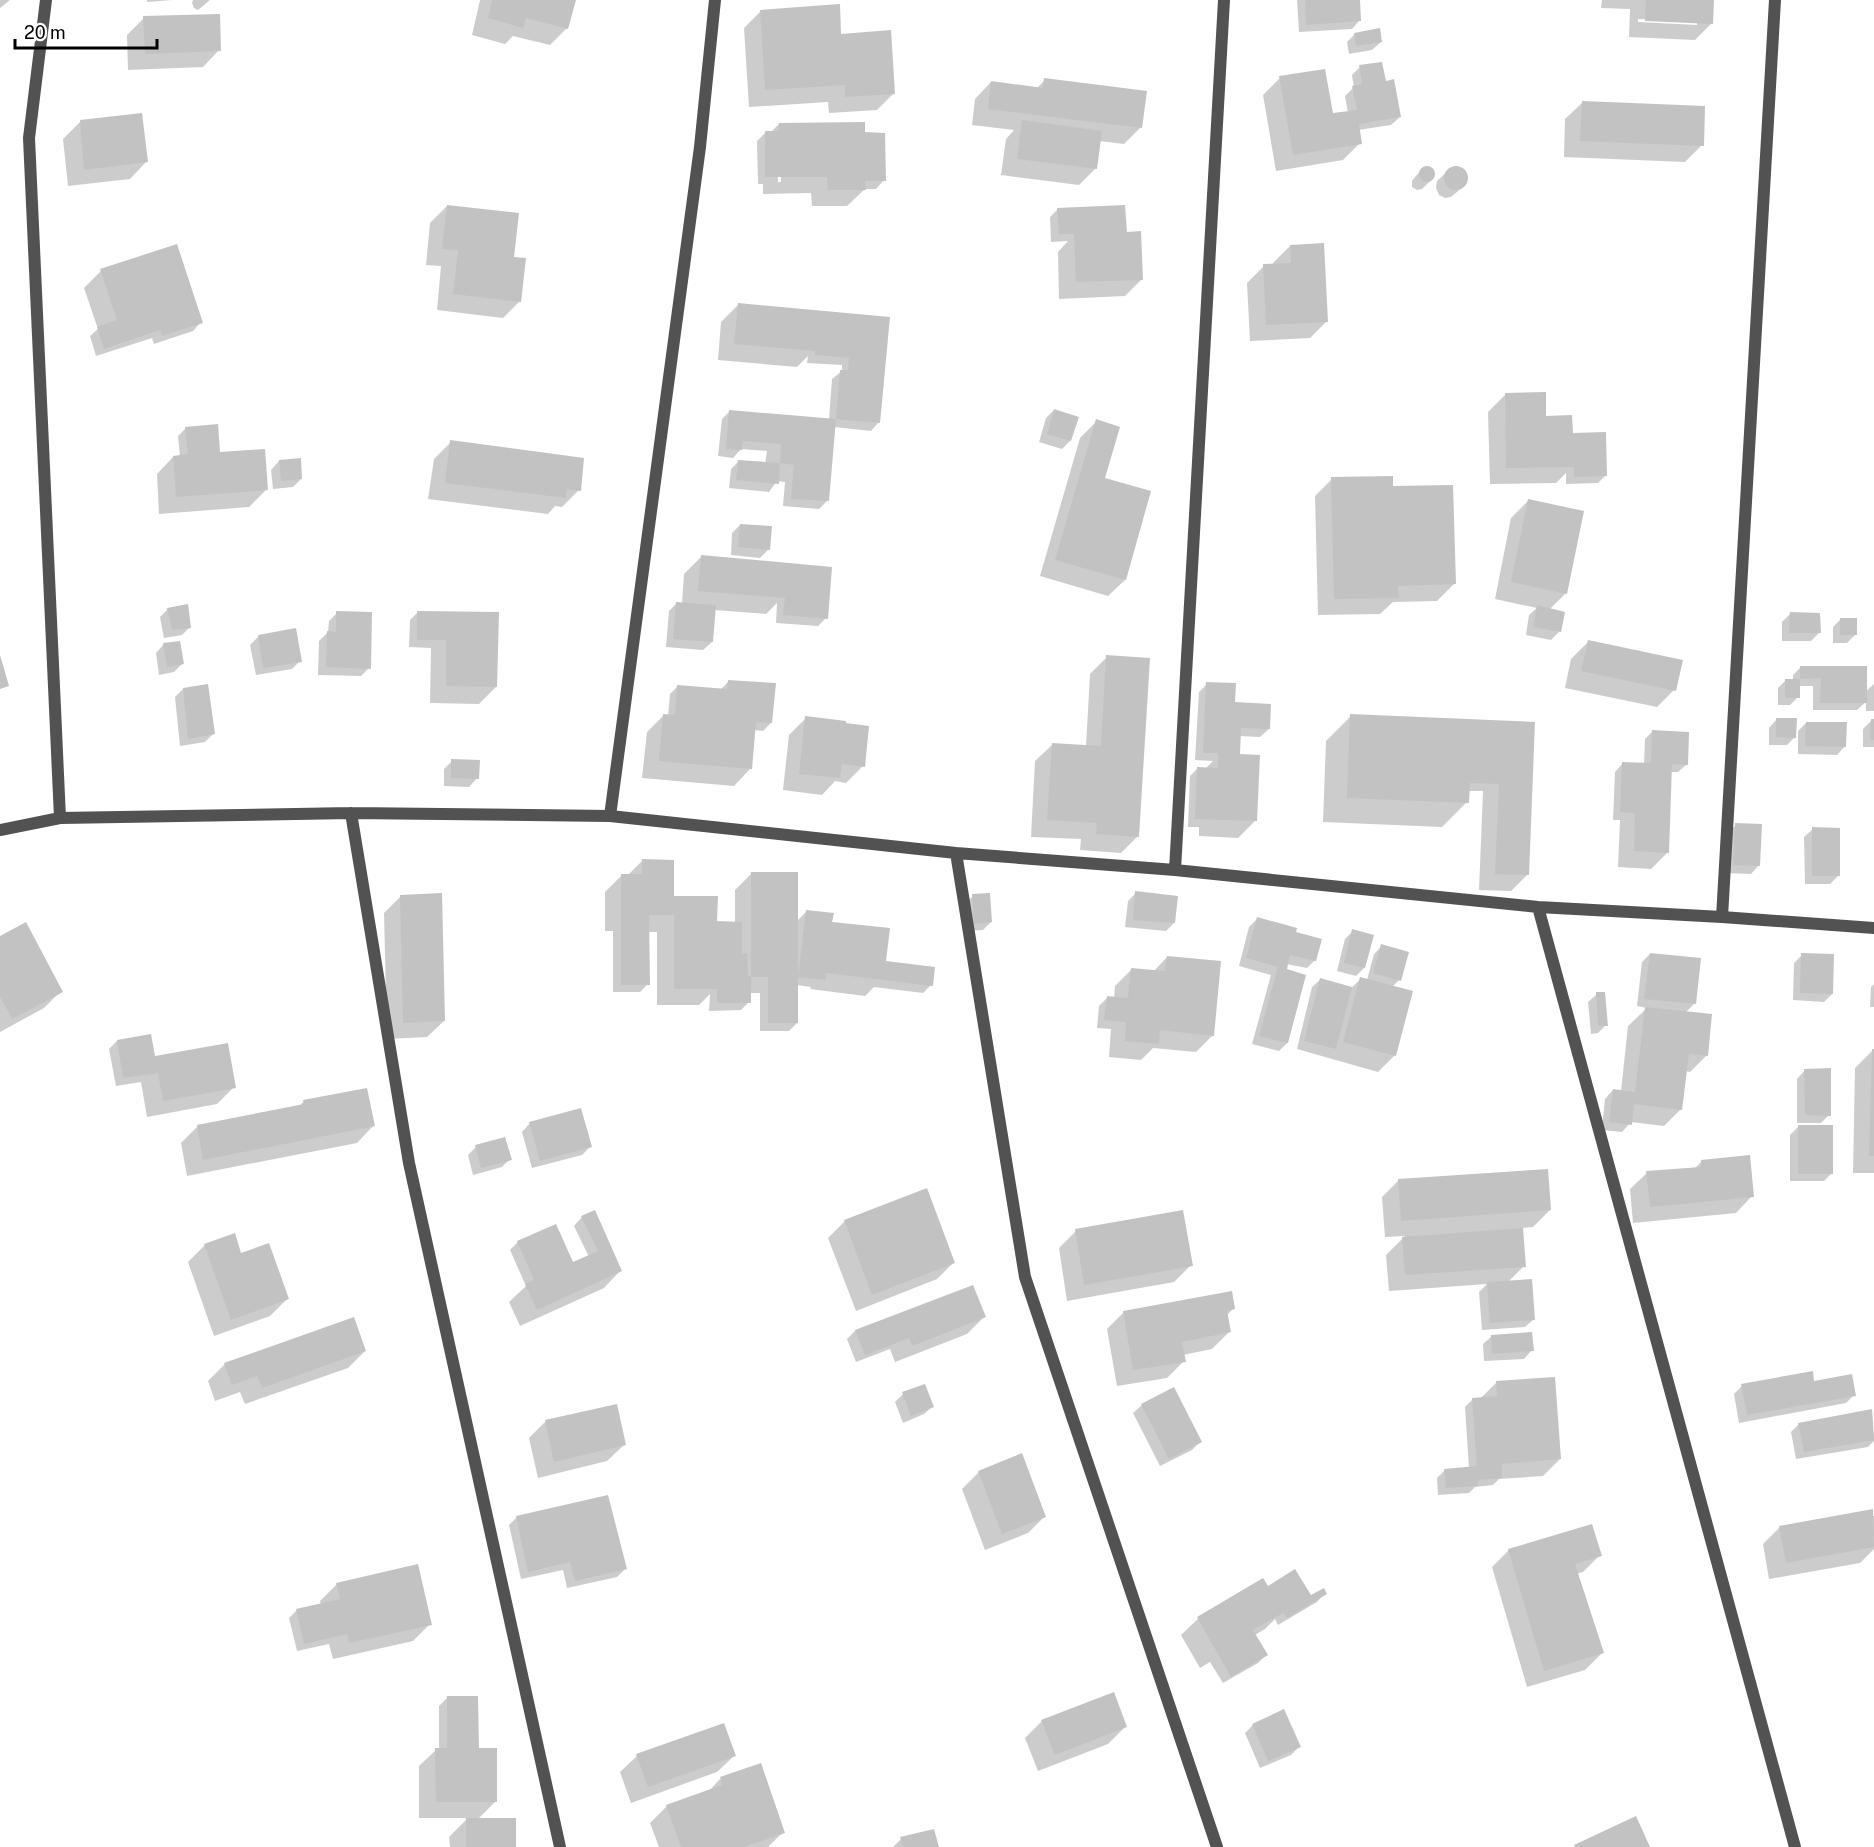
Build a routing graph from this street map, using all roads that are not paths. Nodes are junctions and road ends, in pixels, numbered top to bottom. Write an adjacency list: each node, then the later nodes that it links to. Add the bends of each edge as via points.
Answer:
1 (46, 0): 7 (street, via 29,138)
2 (715, 0): 6 (street, via 700,147)
3 (1224, 0): 10 (street)
4 (1775, 0): 12 (street)
5 (351, 813): 6 (street); 7 (street); 14 (street, via 409,1163)
6 (610, 816): 9 (street)
7 (60, 818): 8 (street)
8 (0, 830)
9 (956, 853): 10 (street); 15 (street, via 1025,1277)
10 (1175, 870): 11 (street)
11 (1538, 908): 12 (street); 16 (street)
12 (1722, 917): 13 (street)
13 (1874, 928)
14 (560, 1847)
15 (1217, 1847)
16 (1795, 1847)

